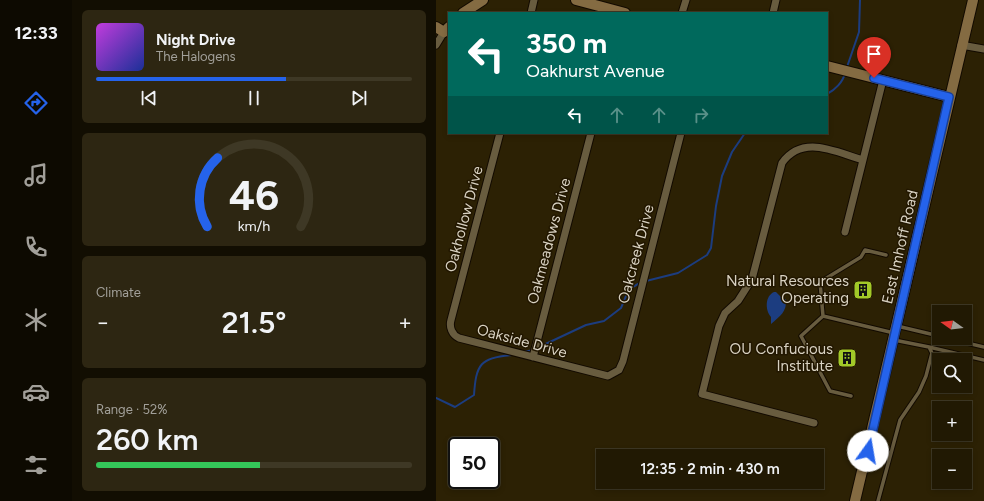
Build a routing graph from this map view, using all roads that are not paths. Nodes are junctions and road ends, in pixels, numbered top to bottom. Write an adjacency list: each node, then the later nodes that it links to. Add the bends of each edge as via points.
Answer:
1 (483, 0): 8 (main road)
2 (534, 0): 9 (street)
3 (576, 0): 7 (main road)
4 (686, 0): 11 (street)
5 (776, 0): 12 (street)
6 (973, 0): 15 (main road, East Imhoff Road)
7 (595, 2): 10 (main road)
8 (465, 12)
9 (531, 12)
10 (620, 12)
11 (682, 12)
12 (773, 12)
13 (443, 29): 14 (street)
14 (436, 45)
15 (961, 45): 16 (street); 19 (main road, East Imhoff Road)
16 (984, 50)
17 (828, 66): 18 (main road)
18 (883, 80): 19 (main road); 23 (street)
19 (949, 97): 28 (main road, East Imhoff Road)
20 (500, 134): 26 (street, Oakhollow Drive)
21 (591, 134): 33 (street, Oakmeadows Drive)
22 (681, 134): 35 (street, Oakcreek Drive, via 621,366 616,373)
23 (864, 160): 24 (street); 37 (street, via 813,146 795,150 782,163 752,279 738,301 725,313 719,326 702,394)
24 (845, 232)
25 (886, 255): 27 (lane, via 865,250 861,257 820,282)
26 (453, 312): 33 (street, Oakside Drive, via 450,325 456,337)
27 (824, 316): 28 (lane); 36 (lane, via 801,336 830,391)
28 (896, 333): 29 (lane); 31 (lane); 38 (main road, East Imhoff Road)
29 (932, 336)
30 (972, 345): 32 (lane)
31 (929, 347): 34 (lane); 39 (lane, via 932,354 926,376 919,392 900,420)
32 (984, 348)
33 (532, 356): 35 (street, Oakside Drive)
34 (984, 360)
35 (608, 376)
36 (851, 396)
37 (814, 423)
38 (856, 501)
39 (878, 501)

